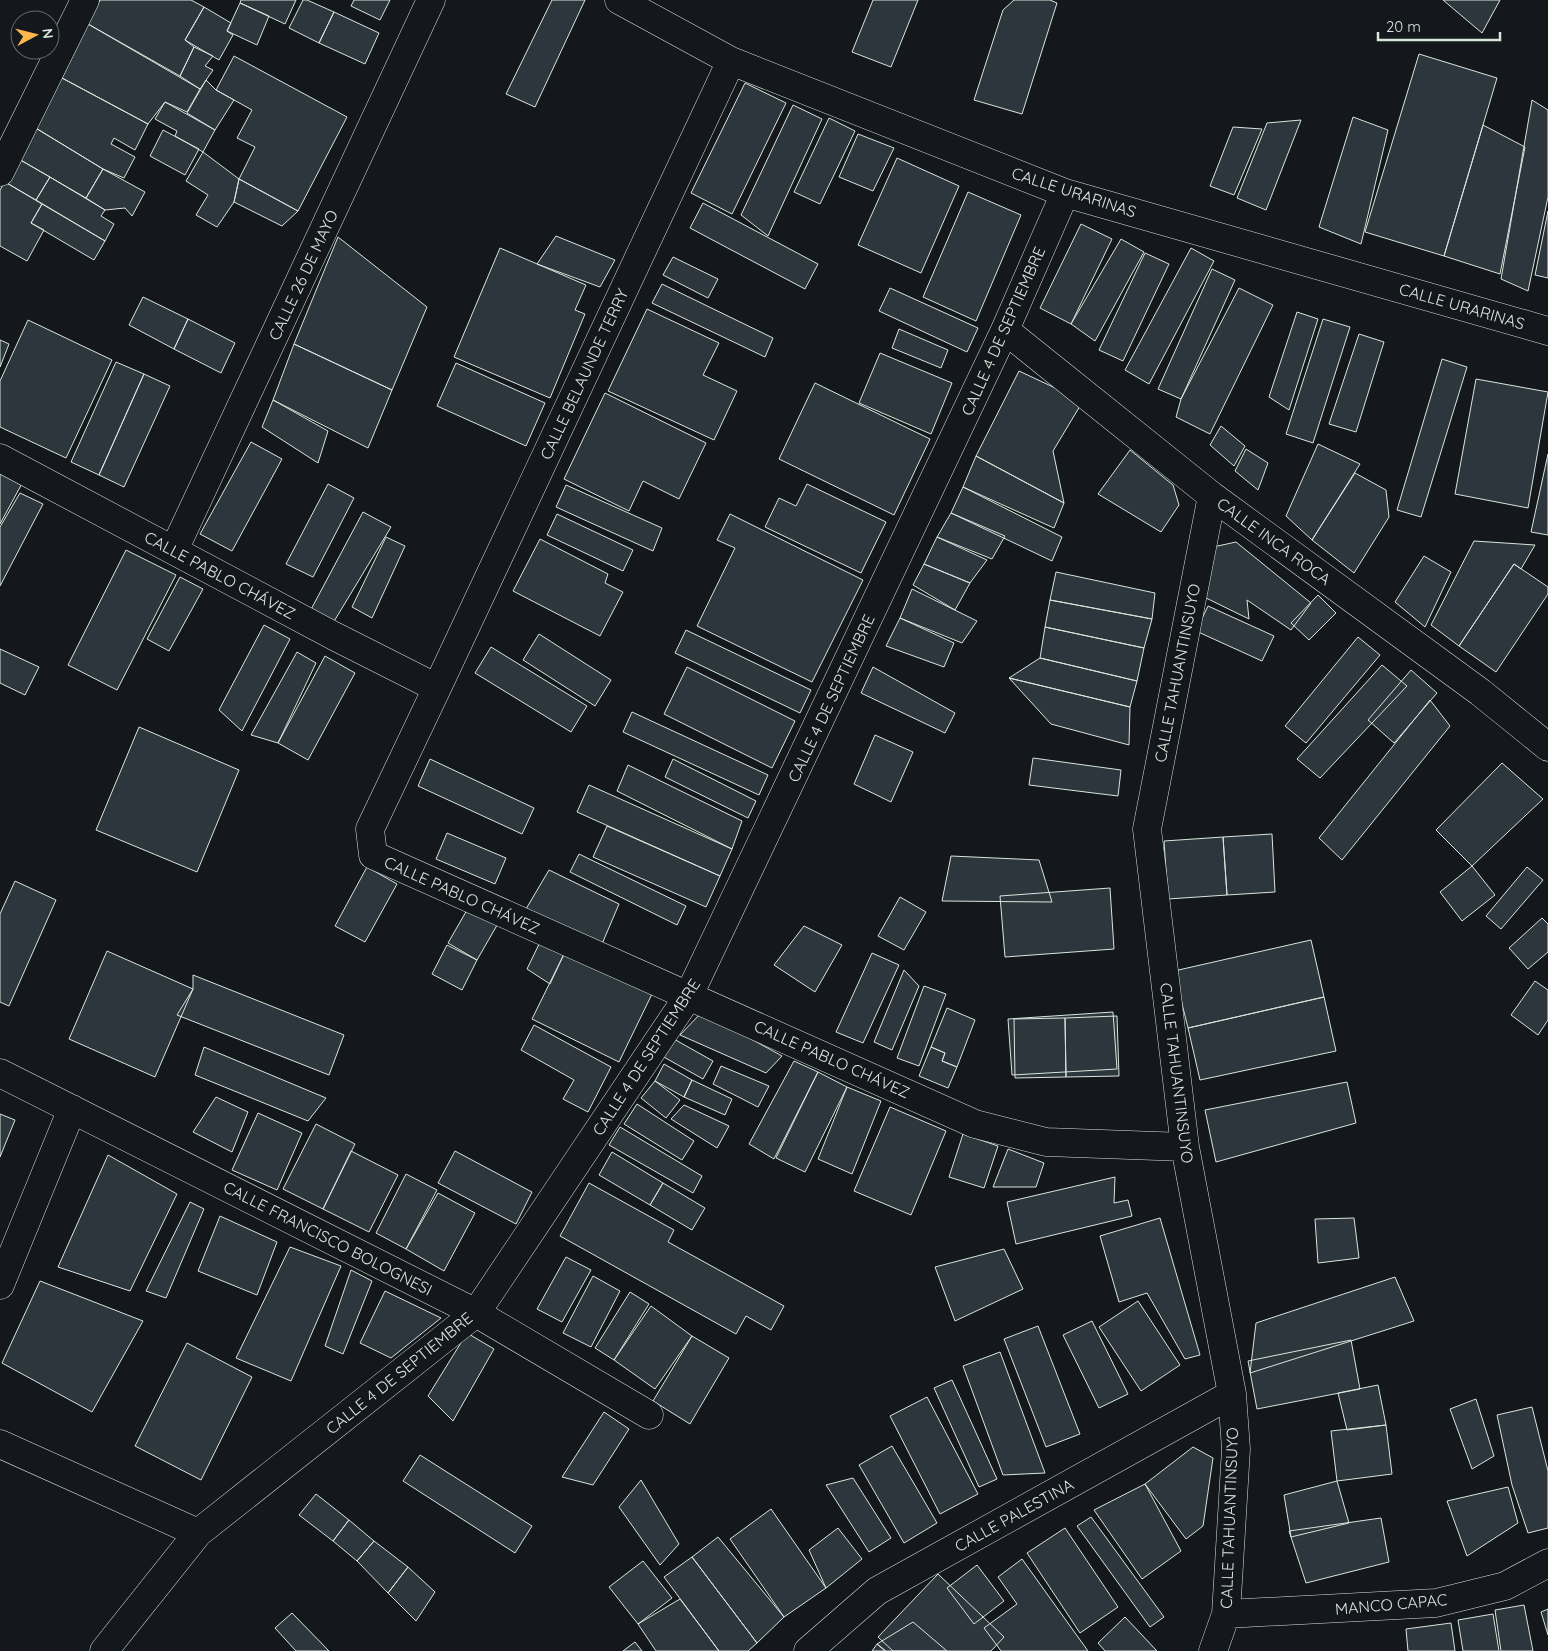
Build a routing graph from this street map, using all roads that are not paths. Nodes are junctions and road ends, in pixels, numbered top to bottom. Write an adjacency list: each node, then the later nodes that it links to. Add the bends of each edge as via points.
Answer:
1 (85, 0): 5 (street)
2 (431, 0): 11 (street, CALLE 26 DE MAYO)
3 (620, 0): 4 (street, CALLE URARINAS)
4 (731, 61): 6 (street, CALLE URARINAS); 12 (street, CALLE BELAUNDE TERRY)
5 (0, 172)
6 (1065, 193): 7 (street, CALLE 4 DE SEPTIEMBRE); 8 (street, CALLE URARINAS)
7 (1006, 330): 10 (street, CALLE INCA ROCA); 14 (street, CALLE 4 DE SEPTIEMBRE)
8 (1548, 331)
9 (0, 458): 11 (street, CALLE PABLO CHÁVEZ)
10 (1212, 496): 13 (street, CALLE INCA ROCA, via 1480,692); 17 (street, CALLE TAHUANTINSUYO, via 1147,829)
11 (174, 550): 12 (street, CALLE PABLO CHÁVEZ)
12 (437, 688): 14 (street, CALLE PABLO CHÁVEZ, via 370,829 373,855)
13 (1548, 747)
14 (690, 995): 17 (street, CALLE PABLO CHÁVEZ, via 975,1124 1046,1142); 19 (street, CALLE 4 DE SEPTIEMBRE)
15 (0, 1073): 16 (street, CALLE FRANCISCO BOLOGNESI)
16 (72, 1109): 18 (street); 19 (street, CALLE FRANCISCO BOLOGNESI)
17 (1185, 1147): 20 (street, CALLE TAHUANTINSUYO)
18 (0, 1284)
19 (476, 1313): 21 (street, CALLE FRANCISCO BOLOGNESI); 23 (street, CALLE 4 DE SEPTIEMBRE)
20 (1232, 1394): 25 (street, CALLE TAHUANTINSUYO, via 1236,1449); 27 (street, CALLE PALESTINA, via 877,1591)
21 (649, 1415)
22 (0, 1444): 23 (street)
23 (198, 1533): 26 (street, CALLE 4 DE SEPTIEMBRE)
24 (1548, 1563): 25 (street, MANCO CAPAC, via 1505,1586 1436,1603)
25 (1226, 1614): 28 (street, CALLE TAHUANTINSUYO)
26 (104, 1651)
27 (808, 1651)
28 (1213, 1651)

